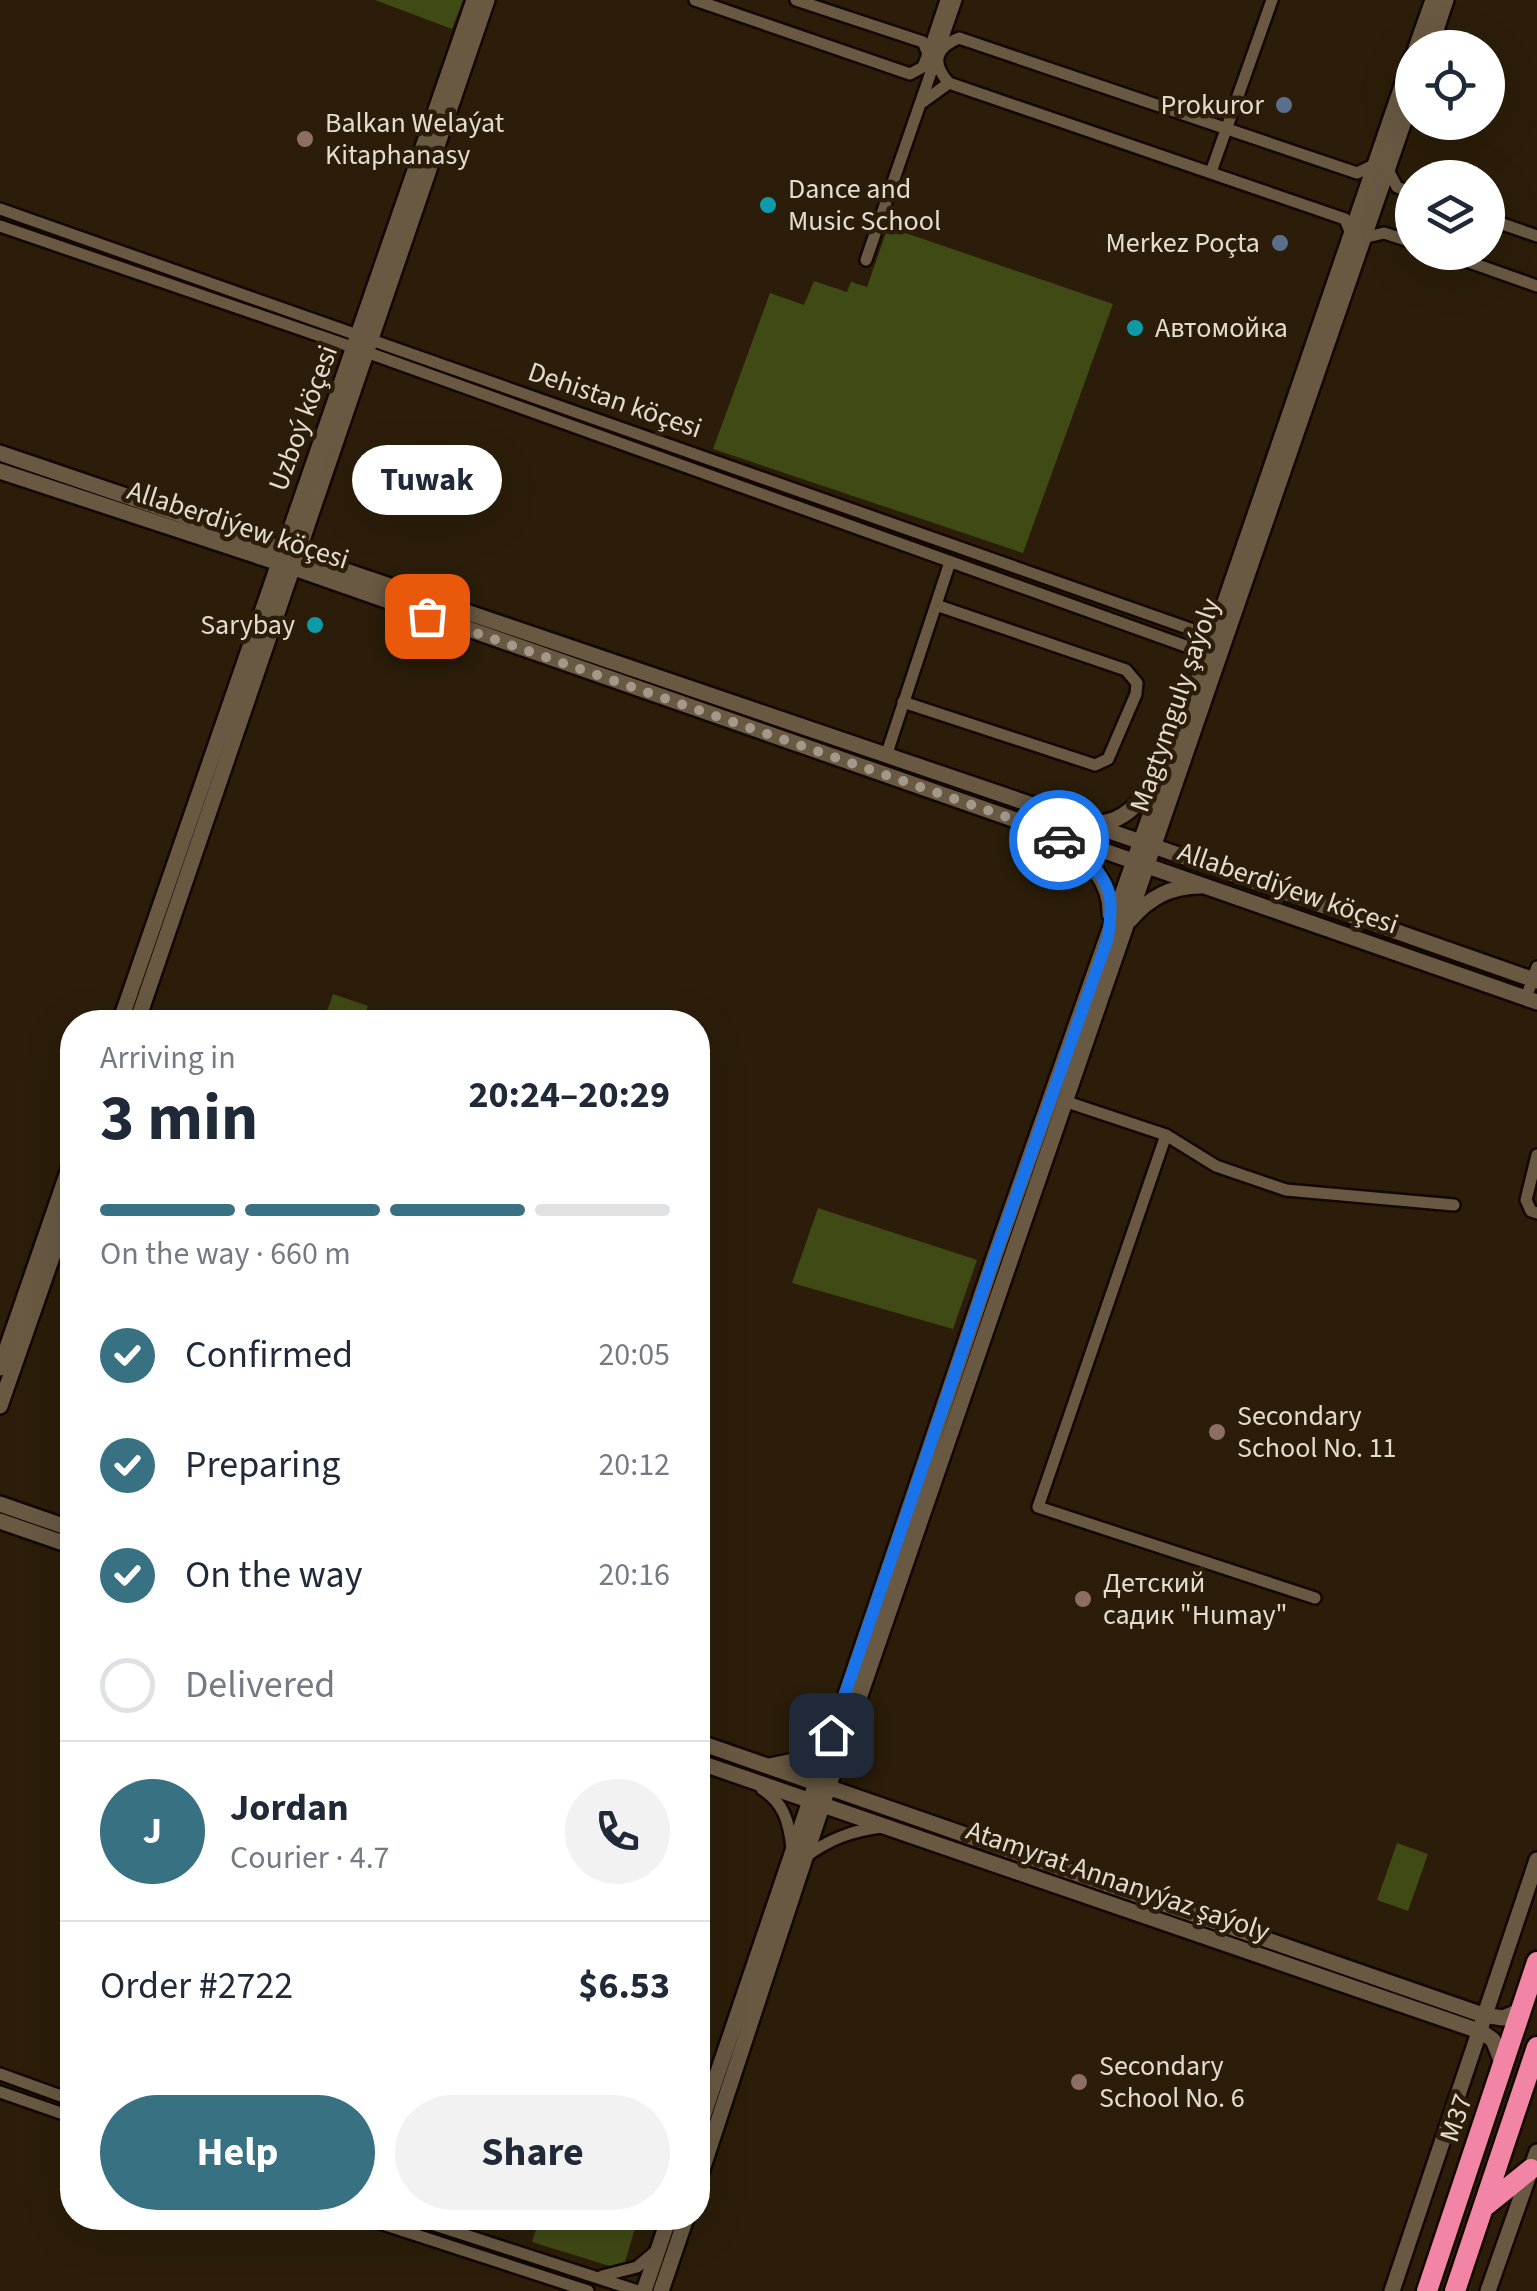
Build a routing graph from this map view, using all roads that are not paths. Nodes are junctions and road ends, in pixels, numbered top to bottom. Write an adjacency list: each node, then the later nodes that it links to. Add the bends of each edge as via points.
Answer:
1 (474, 0): 32 (street, Uzboý köçesi)
2 (488, 0): 32 (street, Uzboý köçesi)
3 (695, 0): 14 (street, via 910,74)
4 (796, 0): 14 (street, via 923,42)
5 (946, 0): 14 (street)
6 (956, 0): 10 (street)
7 (1272, 0): 18 (street)
8 (1432, 0): 11 (street)
9 (1446, 0): 12 (street)
10 (951, 14): 13 (street); 14 (street)
11 (1422, 30)
12 (1436, 30)
13 (960, 38): 14 (street); 18 (street)
14 (932, 56): 15 (street); 16 (street)
15 (949, 83): 16 (street); 21 (street)
16 (920, 104): 29 (street)
17 (1395, 117): 20 (street, Magtymguly şaýoly)
18 (1227, 130): 20 (street, via 1357,173); 21 (street)
19 (1395, 136): 20 (street, Magtymguly şaýoly)
20 (1381, 167): 22 (street); 26 (street, Magtymguly şaýoly)
21 (1211, 172): 26 (street, via 1345,219)
22 (1395, 185)
23 (0, 209): 32 (street, Dehistan köçesi)
24 (1505, 225): 27 (street)
25 (0, 226): 32 (street, Dehistan köçesi)
26 (1357, 236): 28 (street); 38 (street, Magtymguly şaýoly); 45 (street, Magtymguly şaýoly)
27 (1537, 236)
28 (1395, 237)
29 (866, 260)
30 (1492, 270): 31 (street)
31 (1537, 286)
32 (362, 344): 35 (street, Uzboý köçesi); 36 (street, Dehistan köçesi); 38 (street, Dehistan köçesi)
33 (0, 453): 35 (street, Allaberdiýew köçesi)
34 (0, 471): 35 (street, Allaberdiýew köçesi)
35 (287, 559): 42 (street, Allaberdiýew köçesi); 44 (street, Allaberdiýew köçesi); 52 (street, Uzboý köçesi); 53 (street, Uzboý köçesi)
36 (950, 562): 37 (street); 39 (street, Dehistan köçesi)
37 (936, 604): 40 (street); 40 (street, via 1126,670 1137,683 1136,694 1108,760 1095,765)
38 (1214, 637): 39 (street, Magtymguly şaýoly)
39 (1208, 654): 41 (street, Magtymguly şaýoly)
40 (903, 702): 42 (street)
41 (1171, 752): 43 (street, via 1133,808 1107,824); 45 (street, Magtymguly şaýoly)
42 (886, 756): 43 (street, Allaberdiýew köçesi)
43 (1084, 823): 45 (street, Allaberdiýew köçesi)
44 (1027, 824): 46 (street, Allaberdiýew köçesi); 49 (street, via 1067,844 1104,883)
45 (1146, 844): 46 (street, Magtymguly şaýoly); 50 (street, Allaberdiýew köçesi)
46 (1140, 862): 47 (street, Allaberdiýew köçesi); 48 (street, Magtymguly şaýoly); 49 (street, Magtymguly şaýoly)
47 (1206, 886): 48 (street, via 1157,896); 51 (street, Allaberdiýew köçesi)
48 (1125, 927): 54 (street, Magtymguly şaýoly)
49 (1108, 938): 68 (street, Magtymguly şaýoly)
50 (1536, 976): 51 (street)
51 (1532, 1000)
52 (124, 1010)
53 (141, 1010)
54 (1064, 1101): 55 (street); 73 (street, Magtymguly şaýoly)
55 (1166, 1135): 58 (street, via 1216,1166 1286,1190); 67 (street, via 1038,1507)
56 (1537, 1156): 59 (street, via 1526,1200)
57 (60, 1195): 61 (street)
58 (1454, 1205)
59 (1537, 1213)
60 (60, 1234): 62 (street)
61 (0, 1368)
62 (0, 1406)
63 (0, 1504): 65 (street)
64 (0, 1520): 66 (street)
65 (60, 1525)
66 (60, 1542)
67 (1315, 1598)
68 (831, 1735): 70 (street, via 808,1756); 73 (street, Magtymguly şaýoly)
69 (710, 1746): 70 (street, Atamyrat Annanyýaz şaýoly)
70 (760, 1764): 73 (street, Atamyrat Annanyýaz şaýoly)
71 (710, 1766): 72 (street, Atamyrat Annanyýaz şaýoly)
72 (750, 1781): 74 (street, Atamyrat Annanyýaz şaýoly); 76 (street, via 775,1797)
73 (821, 1785): 74 (street, Magtymguly şaýoly); 80 (street, Atamyrat Annanyýaz şaýoly)
74 (815, 1804): 75 (street, Atamyrat Annanyýaz şaýoly); 76 (street, Magtymguly şaýoly)
75 (881, 1827): 76 (street); 80 (street, Atamyrat Annanyýaz şaýoly)
76 (798, 1853): 86 (street, Magtymguly şaýoly); 88 (street, Magtymguly şaýoly)
77 (1537, 1860): 80 (street)
78 (1537, 1962): 79 (highway, M37 / M37)
79 (1520, 2011): 80 (street, Atamyrat Annanyýaz şaýoly); 82 (highway, M37 / M37)
80 (1480, 2023): 82 (street); 100 (street)
81 (1537, 2047): 90 (highway, M37 / M37)
82 (1503, 2066): 101 (highway, M37 / M37)
83 (0, 2074): 85 (street)
84 (0, 2092): 87 (street)
85 (60, 2096)
86 (710, 2098)
87 (60, 2113)
88 (710, 2143)
89 (1534, 2160): 90 (highway); 103 (street)
90 (1482, 2208): 102 (highway, M37 / M37)
91 (401, 2230): 97 (street)
92 (450, 2230): 96 (street)
93 (664, 2230): 95 (street)
94 (682, 2230): 99 (street)
95 (658, 2248): 96 (street, via 624,2273); 98 (street)
96 (594, 2277): 98 (street)
97 (588, 2291)
98 (641, 2291)
99 (661, 2291)
100 (1392, 2291)
101 (1427, 2291)
102 (1455, 2291)
103 (1488, 2291)

